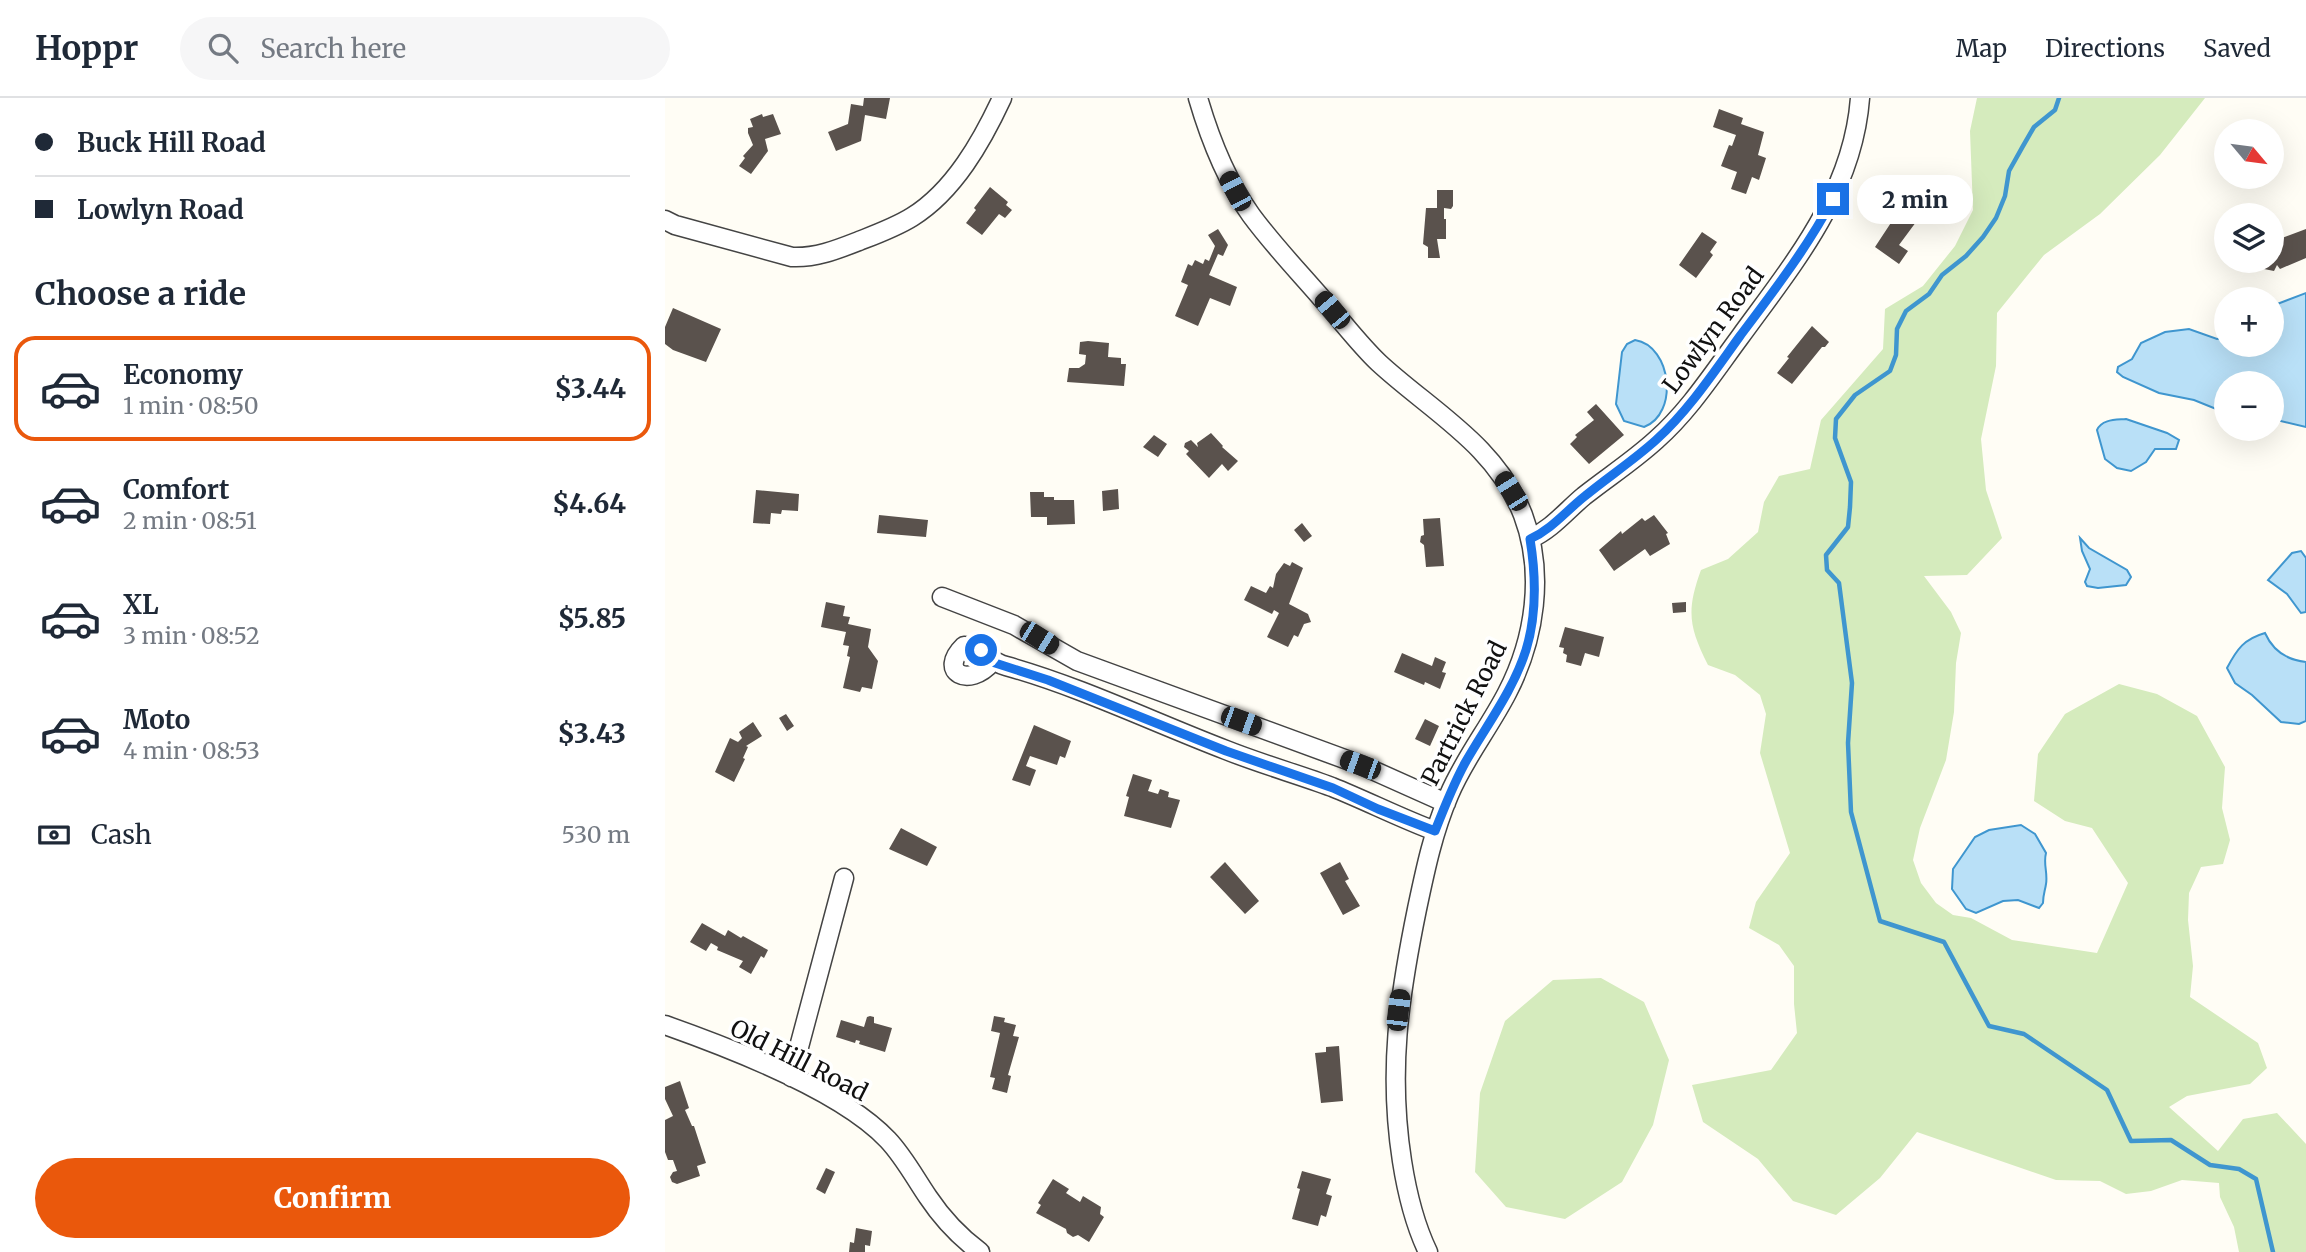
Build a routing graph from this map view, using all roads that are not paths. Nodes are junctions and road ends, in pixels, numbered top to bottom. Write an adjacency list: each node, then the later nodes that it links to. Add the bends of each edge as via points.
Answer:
1 (1002, 98): 4 (street, via 985,131 930,204 901,224 823,255 792,257)
2 (1198, 98): 5 (street, Partrick Road, via 1220,161 1251,215 1378,362 1488,456 1511,491)
3 (1860, 98): 5 (street, Lowlyn Road, via 1848,159 1833,199 1798,257 1715,371 1655,441)
4 (665, 220)
5 (1530, 539): 8 (street, Partrick Road, via 1535,599 1526,650 1507,694)
6 (942, 597): 8 (street, via 1014,625 1077,661 1360,765)
7 (992, 662): 9 (street, via 1333,788)
8 (1445, 803): 9 (street, Partrick Road)
9 (1435, 831): 14 (street, Partrick Road, via 1404,973 1395,1055 1402,1163 1415,1222)
10 (844, 878): 12 (street)
11 (665, 1025): 12 (street, Old Hill Road)
12 (791, 1077): 13 (street, Old Hill Road, via 879,1131 935,1208)
13 (973, 1250)
14 (1428, 1252)

